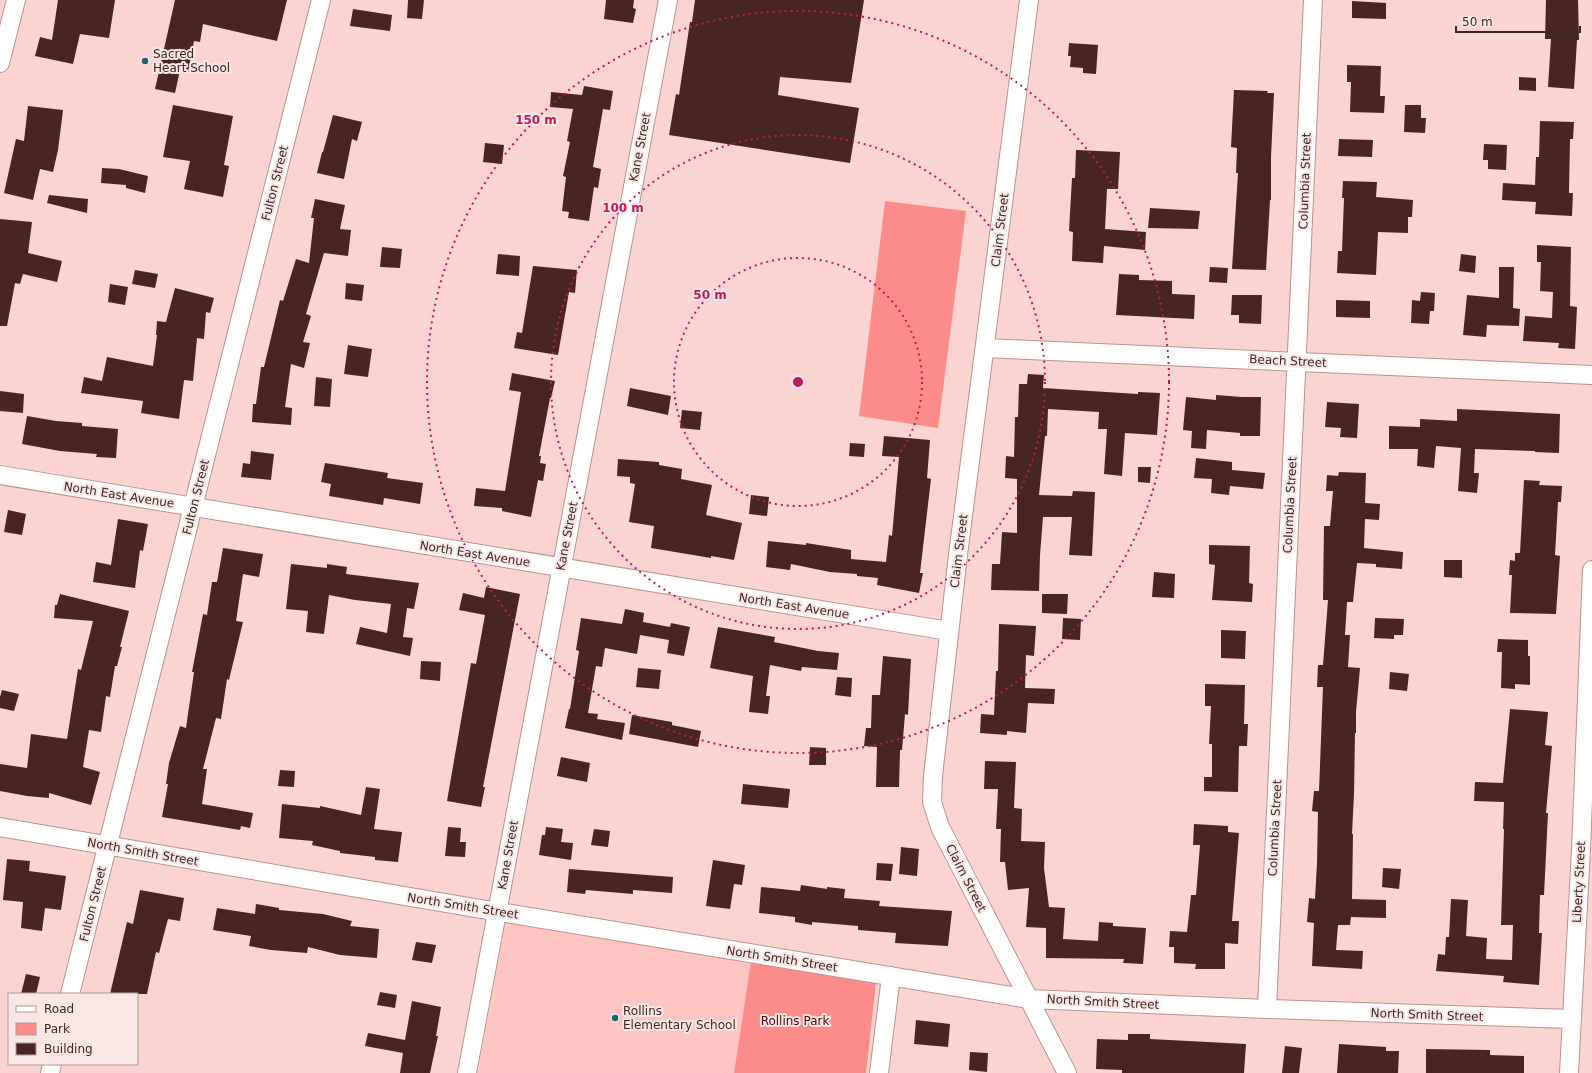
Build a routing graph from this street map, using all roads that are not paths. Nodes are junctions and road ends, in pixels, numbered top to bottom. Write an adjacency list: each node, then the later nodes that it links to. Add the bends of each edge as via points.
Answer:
1 (16, 0): 6 (street)
2 (321, 0): 11 (street, Fulton Street)
3 (668, 0): 12 (street, Kane Street)
4 (1030, 0): 7 (street, Claim Street)
5 (1313, 0): 8 (street, Columbia Street)
6 (0, 63)
7 (985, 348): 8 (street, Beach Street); 14 (street, Claim Street)
8 (1297, 362): 9 (street, Beach Street); 22 (street, Columbia Street)
9 (1592, 375)
10 (0, 475): 11 (street, North East Avenue)
11 (193, 507): 12 (street, North East Avenue); 16 (street, Fulton Street)
12 (561, 568): 14 (street, North East Avenue); 18 (street, Kane Street)
13 (1592, 570): 17 (street, Liberty Street)
14 (949, 632): 21 (street, Claim Street, via 932,802 940,827)
15 (0, 827): 16 (street, North Smith Street)
16 (108, 846): 18 (street, North Smith Street); 20 (street, Fulton Street)
17 (1586, 850): 23 (street, Liberty Street)
18 (498, 912): 19 (street, North Smith Street); 24 (street, Kane Street)
19 (891, 976): 21 (street, North Smith Street); 25 (street)
20 (70, 993)
21 (1029, 999): 22 (street, North Smith Street); 26 (street, Claim Street)
22 (1267, 1009): 23 (street, North Smith Street)
23 (1572, 1019): 27 (street, Liberty Street)
24 (466, 1073)
25 (879, 1073)
26 (1067, 1073)
27 (1569, 1073)

